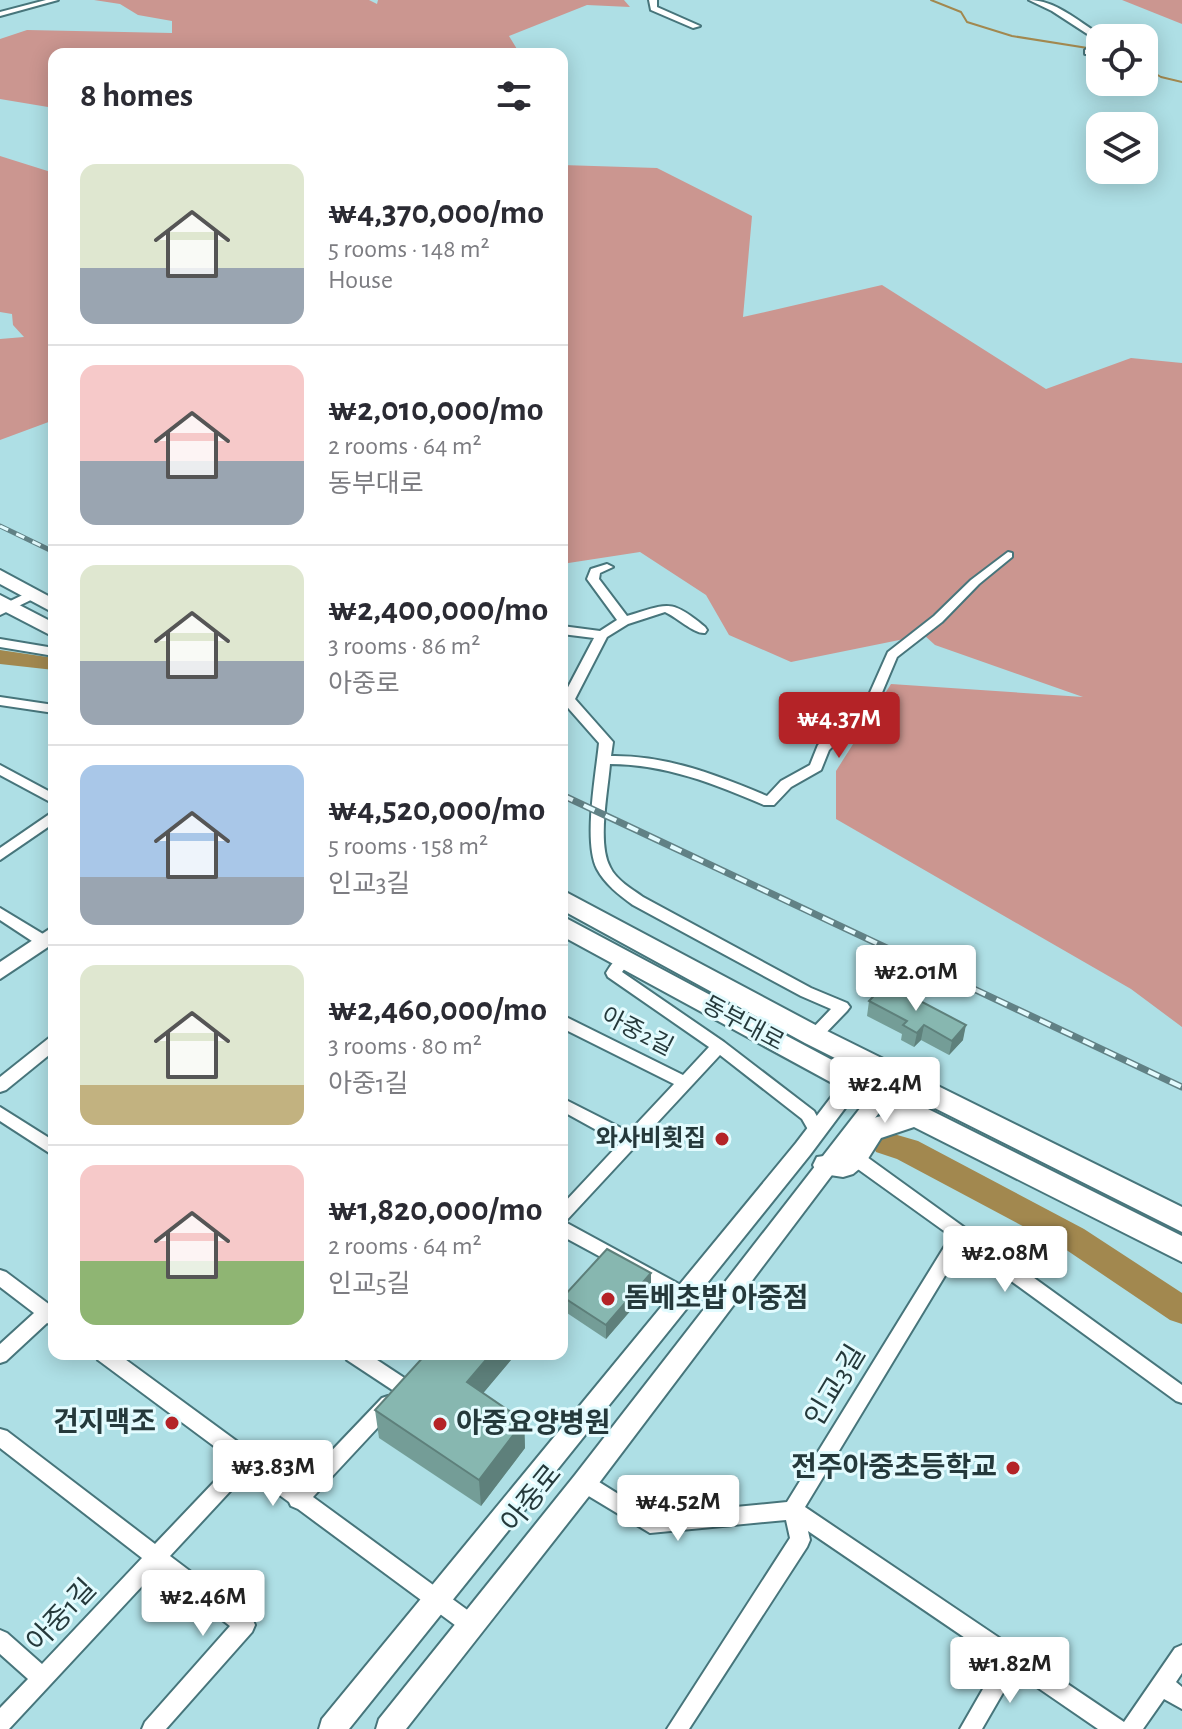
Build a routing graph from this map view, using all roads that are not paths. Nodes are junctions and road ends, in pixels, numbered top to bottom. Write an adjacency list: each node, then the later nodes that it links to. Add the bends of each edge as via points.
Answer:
1 (54, 0): 4 (street)
2 (653, 0): 5 (street, via 654,8)
3 (1033, 0): 6 (street)
4 (0, 14)
5 (696, 26)
6 (1086, 29)
7 (1008, 555): 24 (street, via 892,655 874,699 823,748 816,767 786,784 769,802 721,782 633,758)
8 (607, 567): 13 (street, via 595,571 593,579)
9 (0, 576): 10 (main road)
10 (33, 594): 11 (main road); 12 (street)
11 (48, 603)
12 (3, 606): 14 (main road)
13 (624, 621): 15 (street, via 666,608); 17 (street)
14 (48, 628)
15 (701, 630)
16 (568, 631): 17 (street)
17 (602, 635): 20 (street)
18 (0, 643): 19 (street)
19 (48, 651)
20 (568, 693)
21 (568, 701): 24 (street, via 606,742)
22 (2, 702): 23 (street)
23 (48, 708)
24 (605, 760): 39 (street, via 598,846 601,864 614,882 638,901 842,1007)
25 (0, 769): 26 (street)
26 (48, 797)
27 (48, 820): 29 (street)
28 (0, 835): 29 (street)
29 (15, 844): 30 (street)
30 (0, 855)
31 (568, 902): 39 (main road, 동부대로)
32 (0, 913): 34 (street)
33 (568, 928): 36 (main road, 동부대로)
34 (48, 937)
35 (48, 938): 37 (street)
36 (624, 960): 40 (street, via 613,973); 42 (main road, 동부대로)
37 (0, 972)
38 (568, 1024): 43 (street, 아중2길)
39 (814, 1036): 42 (main road, 동부대로)
40 (719, 1046): 43 (street, 아중2길); 49 (street, via 808,1115)
41 (48, 1047): 44 (street)
42 (860, 1073): 45 (main road, 동부대로); 49 (street, 아중로)
43 (685, 1083): 50 (street, 아중2길)
44 (0, 1086)
45 (888, 1087): 47 (main road, 동부대로); 53 (street, 아중로); 55 (main road, 동부대로)
46 (568, 1107): 50 (street)
47 (910, 1111): 52 (main road, via 902,1122 872,1129); 58 (main road, 동부대로)
48 (0, 1113): 51 (street)
49 (816, 1129): 60 (street, 아중로)
50 (631, 1141): 54 (street, 아중2길)
51 (48, 1146)
52 (854, 1157): 53 (main road, via 843,1166); 57 (street)
53 (827, 1165): 69 (street, 아중로)
54 (568, 1209)
55 (1182, 1220)
56 (568, 1231): 60 (street)
57 (960, 1236): 66 (street); 71 (street, 인교3길)
58 (1182, 1250)
59 (0, 1277): 61 (street)
60 (684, 1295): 73 (street, 아중로)
61 (48, 1313)
62 (48, 1317): 63 (street)
63 (0, 1355)
64 (112, 1360): 68 (street)
65 (365, 1360): 70 (street, via 408,1382)
66 (1182, 1395)
67 (0, 1437): 72 (street)
68 (246, 1461): 70 (street); 72 (street, 아중1길)
69 (584, 1483): 71 (street, via 650,1524); 74 (street, 아중로)
70 (298, 1500): 73 (street)
71 (793, 1510): 77 (street); 85 (street, via 800,1540)
72 (155, 1558): 78 (street, 아중1길); 82 (street, via 245,1625)
73 (435, 1599): 74 (street); 83 (street, 아중로)
74 (470, 1624): 84 (street, 아중로)
75 (0, 1640): 78 (street, 아중1길)
76 (1182, 1655): 79 (street)
77 (1012, 1658): 86 (street); 87 (street)
78 (42, 1678): 81 (street, 아중1길)
79 (1162, 1685): 80 (street); 88 (street)
80 (1182, 1699)
81 (0, 1723)
82 (152, 1729)
83 (332, 1729)
84 (389, 1729)
85 (677, 1729)
86 (970, 1729)
87 (1116, 1729)
88 (1131, 1729)

